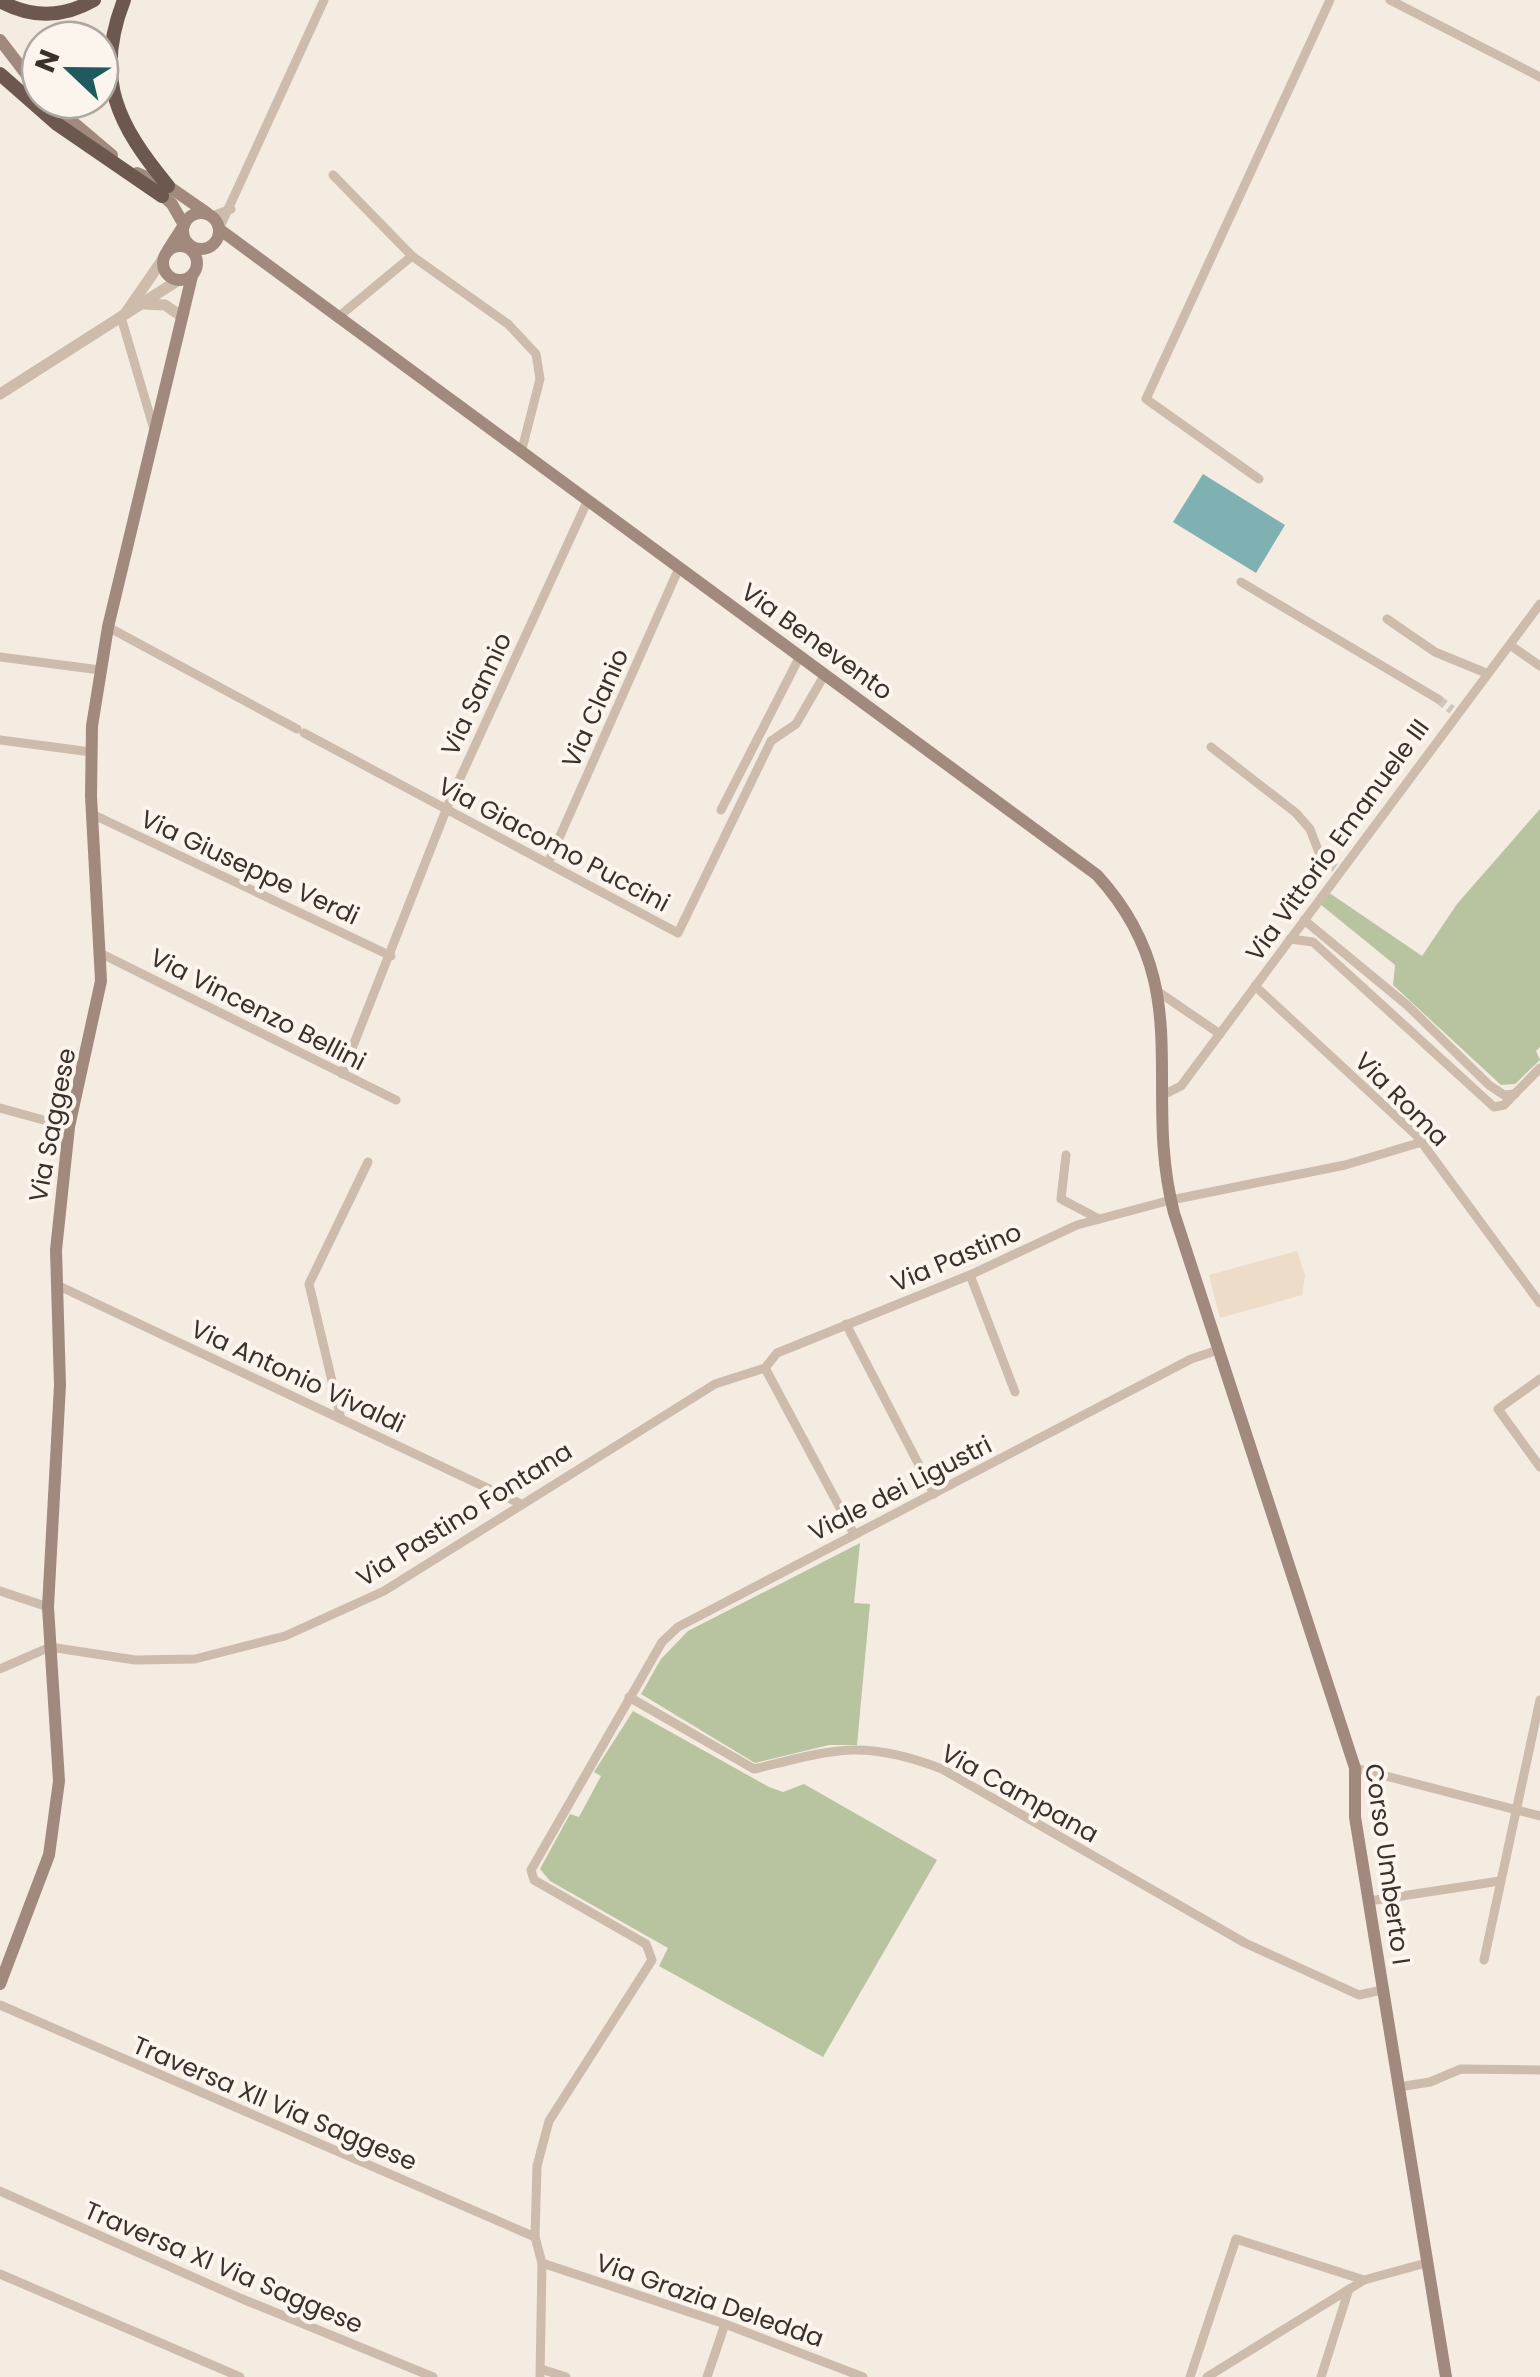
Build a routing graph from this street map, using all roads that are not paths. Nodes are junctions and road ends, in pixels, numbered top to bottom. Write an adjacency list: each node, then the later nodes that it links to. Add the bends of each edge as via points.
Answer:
1 (94, 0): 6 (highway, via 37,14)
2 (124, 0): 13 (highway, via 109,60 118,113)
3 (324, 0): 15 (street, via 231,208)
4 (1330, 0): 27 (street, via 1146,399)
5 (1390, 0): 10 (street)
6 (0, 1)
7 (0, 40): 8 (main road)
8 (20, 66)
9 (0, 74): 13 (highway, via 83,144)
10 (1540, 77)
11 (72, 120): 13 (main road)
12 (333, 175): 17 (street)
13 (165, 191): 14 (main road); 15 (main road)
14 (184, 225): 15 (main road, via 195,214); 15 (main road, via 186,241 195,248); 16 (main road)
15 (214, 225): 18 (main road, Via Saggese); 23 (main road, Via Benevento)
16 (166, 255): 18 (main road, via 188,248 195,254); 19 (main road, via 164,271); 21 (street)
17 (412, 256): 23 (street); 26 (street, via 508,324 536,354 540,379)
18 (194, 272): 19 (main road); 22 (main road, Via Saggese)
19 (177, 281): 20 (street); 22 (main road)
20 (144, 304): 21 (street); 22 (street, via 166,305)
21 (123, 315): 24 (street); 25 (street)
22 (181, 316): 25 (main road, Via Saggese)
23 (336, 318): 26 (main road, Via Benevento)
24 (0, 394)
25 (154, 428): 33 (main road, Via Saggese)
26 (521, 453): 28 (main road, Via Benevento)
27 (1259, 479)
28 (587, 502): 29 (main road, Via Benevento); 45 (street, Via Sannio)
29 (680, 568): 35 (main road, Via Benevento); 49 (street, Via Clanio)
30 (1240, 582): 41 (street)
31 (1540, 604): 34 (street, Via Vittorio Emanuele III)
32 (1387, 619): 39 (street, via 1435,652)
33 (108, 628): 38 (main road, Via Saggese); 45 (street, Via Giacomo Puccini)
34 (1510, 645): 37 (street); 39 (street, Via Vittorio Emanuele III)
35 (800, 656): 40 (main road, Via Benevento); 46 (street)
36 (0, 657): 38 (street)
37 (1540, 666)
38 (100, 670): 44 (main road, Via Saggese)
39 (1486, 672): 50 (street, Via Vittorio Emanuele III)
40 (825, 674): 49 (street, Via Giacomo Puccini, via 796,724 771,742 678,932); 55 (main road, Via Benevento, via 1097,875 1137,932)
41 (1438, 700)
42 (0, 740): 44 (street)
43 (1211, 748): 48 (street, via 1296,813)
44 (92, 752): 47 (main road, Via Saggese)
45 (447, 810): 49 (street, Via Giacomo Puccini); 53 (street, Via Sannio)
46 (720, 810)
47 (92, 814): 52 (main road, Via Saggese); 53 (street, Via Giuseppe Verdi)
48 (1320, 858)
49 (548, 863)
50 (1304, 920): 51 (street, Via Vittorio Emanuele III); 60 (street, via 1408,1005 1489,1085)
51 (1290, 939): 54 (street, Via Vittorio Emanuele III); 60 (street, via 1313,942 1487,1103 1500,1107)
52 (102, 954): 58 (street, Via Vincenzo Bellini); 63 (main road, Via Saggese, via 93,1031)
53 (391, 956): 58 (street, Via Sannio)
54 (1255, 986): 56 (street, Via Vittorio Emanuele III); 64 (street, Via Roma)
55 (1160, 993): 56 (street); 59 (main road, Via Benevento)
56 (1220, 1034): 59 (street, Via Vittorio Emanuele III, via 1181,1086)
57 (1540, 1068): 60 (street)
58 (342, 1074): 61 (street, Via Vincenzo Bellini)
59 (1163, 1094): 67 (main road, Via Benevento)
60 (1514, 1094)
61 (396, 1100)
62 (0, 1108): 63 (street)
63 (69, 1127): 70 (main road, Via Saggese, via 58,1210)
64 (1422, 1142): 67 (street, via 1345,1166); 71 (street, Via Roma)
65 (1066, 1155): 68 (street, via 1061,1199)
66 (368, 1162): 77 (street, via 308,1284)
67 (1170, 1200): 68 (street, Via Pastino); 73 (main road, Corso Umberto I)
68 (1099, 1218): 69 (street, Via Pastino)
69 (970, 1276): 72 (street, Via Pastino); 76 (street)
70 (59, 1286): 77 (street, Via Antonio Vivaldi); 83 (main road, Via Saggese)
71 (1540, 1304)
72 (846, 1324): 74 (street, Via Pastino, via 777,1353); 79 (street)
73 (1218, 1350): 79 (street, Viale dei Ligustri); 88 (main road, Corso Umberto I)
74 (765, 1368): 80 (street, Via Pastino Fontana, via 715,1384); 81 (street)
75 (1540, 1378): 78 (street, via 1498,1409)
76 (1016, 1392)
77 (340, 1418): 80 (street, Via Antonio Vivaldi)
78 (1540, 1467)
79 (934, 1494): 81 (street, Viale dei Ligustri)
80 (520, 1503): 84 (street, Via Pastino Fontana, via 384,1591 285,1636 194,1658 135,1660)
81 (854, 1534): 86 (street, Viale dei Ligustri, via 678,1627)
82 (0, 1591): 83 (street)
83 (48, 1607): 84 (main road, Via Saggese)
84 (50, 1647): 85 (street); 94 (main road, Via Saggese, via 59,1780 49,1855)
85 (0, 1669)
86 (629, 1696): 95 (street, Via Campana, via 754,1768 836,1748 904,1755 942,1769 1245,1942 1359,1994); 100 (street, Viale dei Ligustri, via 530,1876 646,1944 652,1960 549,2121 537,2166)
87 (1540, 1700): 89 (street)
88 (1355, 1768): 89 (street); 92 (main road, Corso Umberto I, via 1355,1817)
89 (1515, 1809): 90 (street); 91 (street)
90 (1540, 1816)
91 (1500, 1881): 92 (street); 93 (street)
92 (1369, 1900): 95 (main road, Corso Umberto I)
93 (1484, 1960)
94 (0, 1984)
95 (1382, 1990): 98 (main road, Corso Umberto I)
96 (0, 2005): 100 (street, Traversa XII Via Saggese)
97 (1540, 2070): 98 (street, via 1461,2070)
98 (1399, 2087): 101 (main road, Corso Umberto I)
99 (0, 2191): 109 (street, Traversa XI Via Saggese)
100 (534, 2237): 102 (street)
101 (1426, 2262): 104 (street); 116 (main road, Corso Umberto I)
102 (542, 2263): 106 (street, Via Grazia Deledda); 107 (street)
103 (0, 2274): 108 (street)
104 (1364, 2280): 105 (street); 113 (street, via 1236,2239)
105 (1349, 2289): 114 (street); 115 (street)
106 (725, 2324): 111 (street); 112 (street, Via Grazia Deledda)
107 (540, 2373): 110 (street)
108 (240, 2377)
109 (433, 2377)
110 (566, 2377)
111 (708, 2377)
112 (863, 2377)
113 (1190, 2377)
114 (1207, 2377)
115 (1322, 2377)
116 (1446, 2377)

